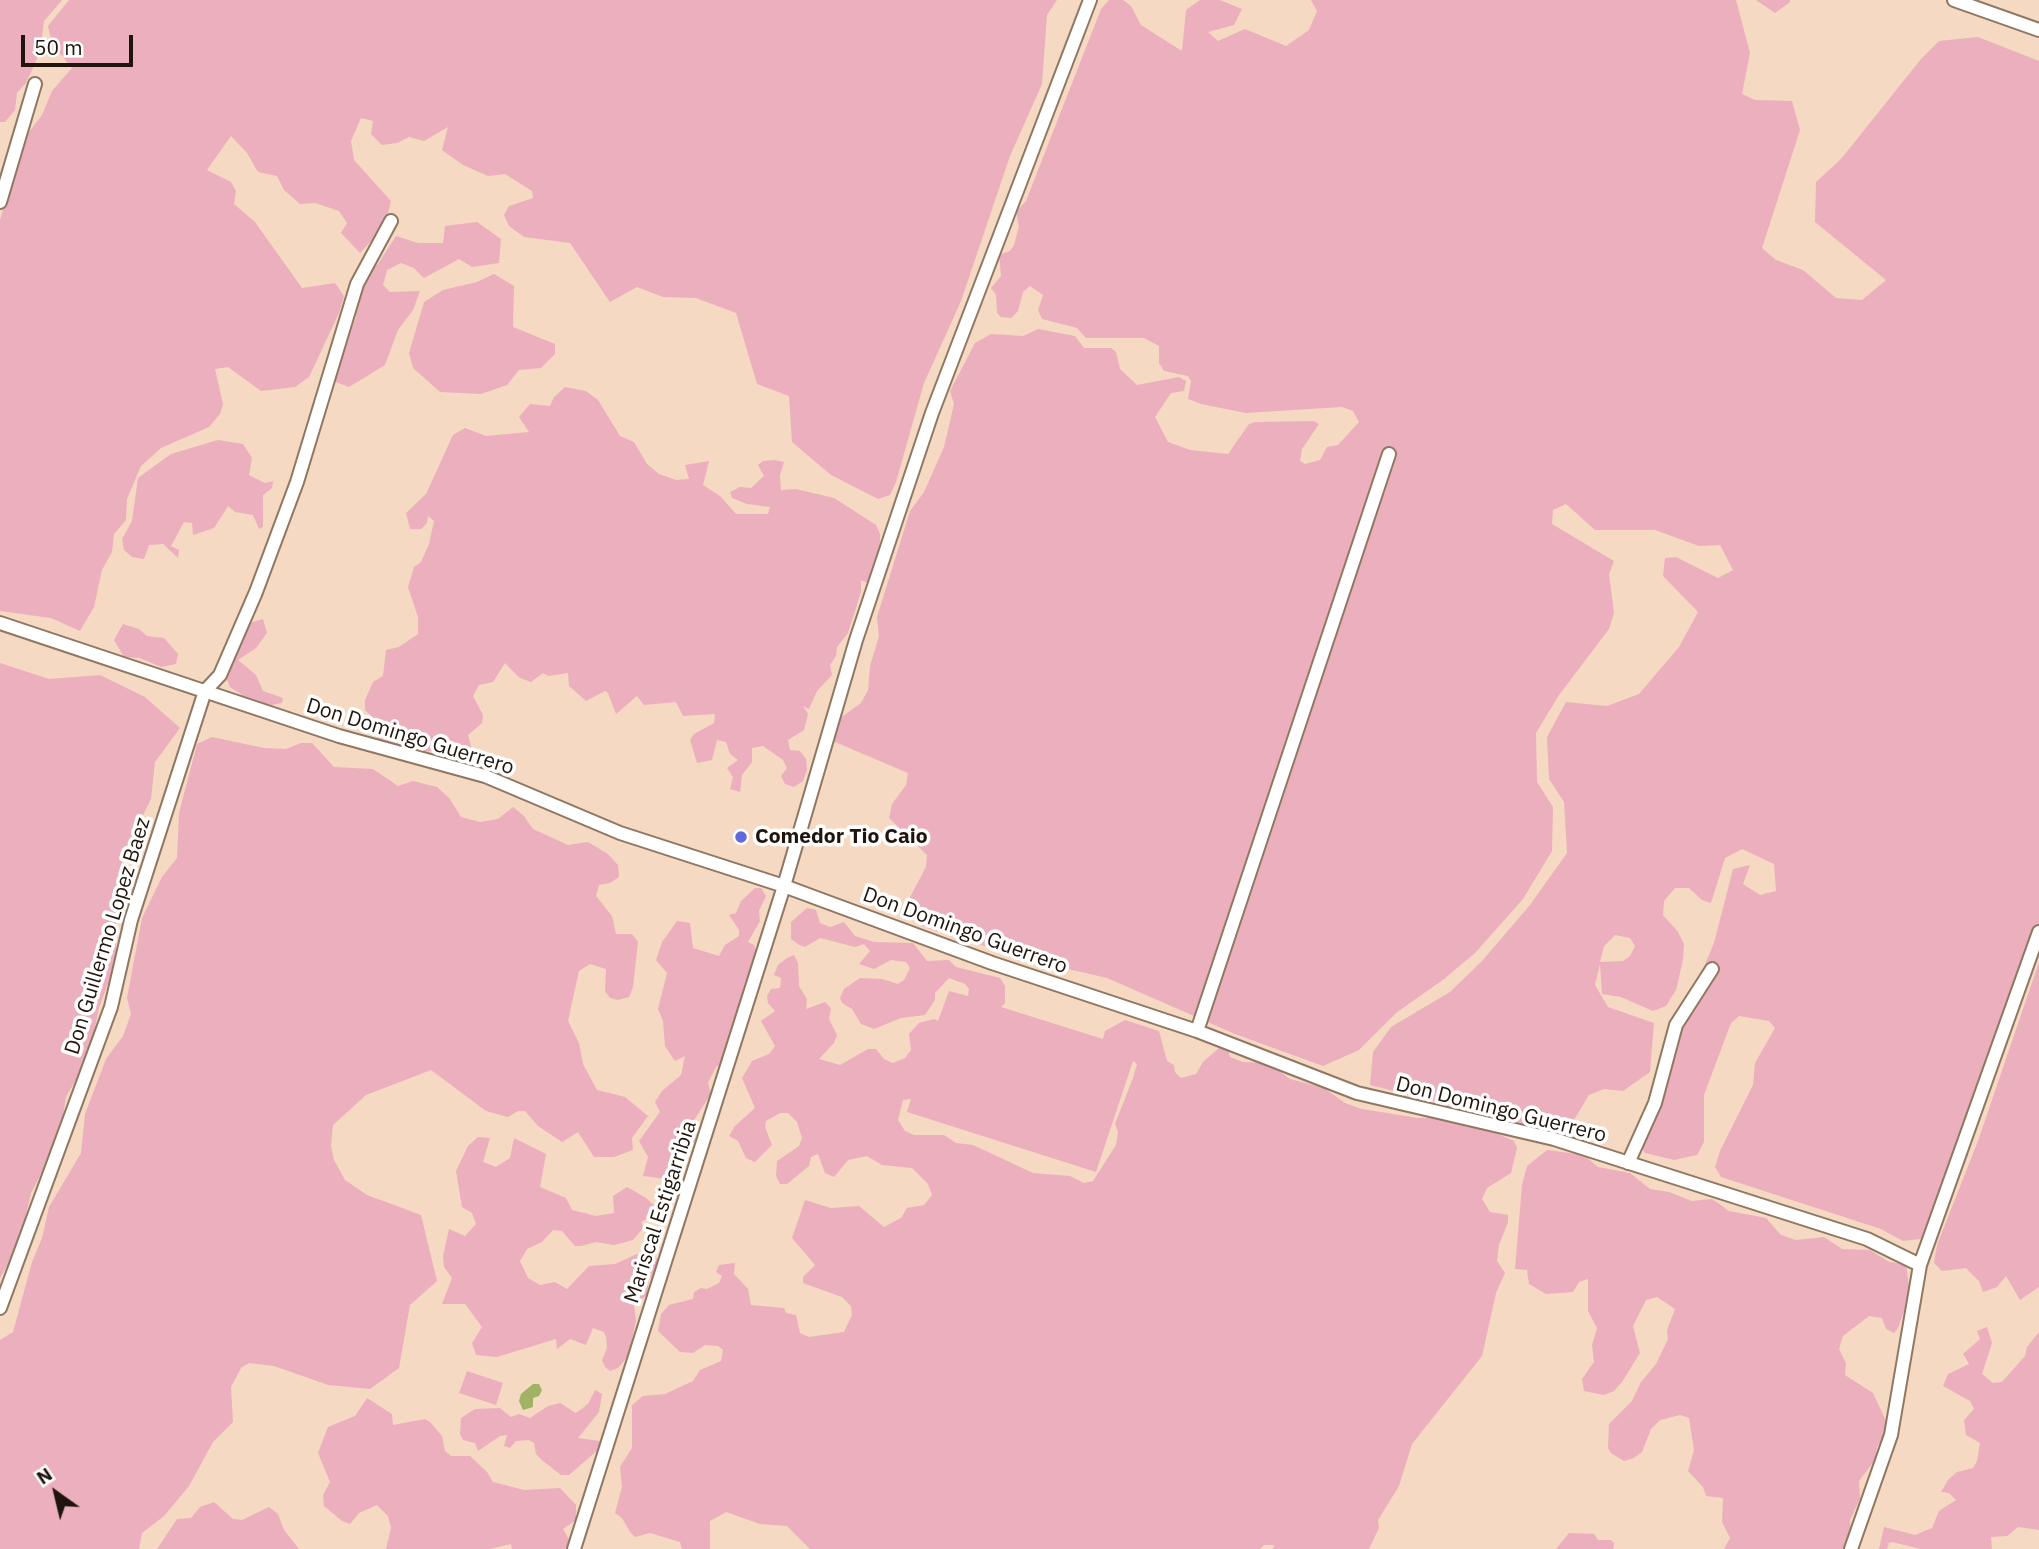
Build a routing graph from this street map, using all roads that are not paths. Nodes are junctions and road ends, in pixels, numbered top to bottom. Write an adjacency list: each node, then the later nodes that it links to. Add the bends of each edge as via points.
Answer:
1 (1090, 0): 10 (street, Mariscal Estigarribia, via 932,413 856,640)
2 (1954, 0): 3 (street)
3 (2039, 30)
4 (35, 85): 5 (street)
5 (0, 202)
6 (391, 221): 9 (street, Don Guillermo Lopez Baez, via 356,284 297,482 256,592 220,675)
7 (1389, 454): 13 (street)
8 (0, 623): 9 (street, Don Domingo Guerrero)
9 (205, 691): 10 (street, Don Domingo Guerrero, via 339,736 485,776 620,833); 16 (street, Don Guillermo Lopez Baez, via 131,920 111,1007)
10 (784, 887): 13 (street, Don Domingo Guerrero); 17 (street, Mariscal Estigarribia)
11 (2039, 932): 15 (street)
12 (1712, 969): 14 (street, via 1676,1025 1655,1103)
13 (1197, 1031): 14 (street, Don Domingo Guerrero, via 1357,1093 1554,1139)
14 (1628, 1163): 15 (street, Don Domingo Guerrero, via 1867,1239)
15 (1920, 1265): 18 (street, via 1891,1435)
16 (0, 1308)
17 (574, 1549)
18 (1851, 1549)

